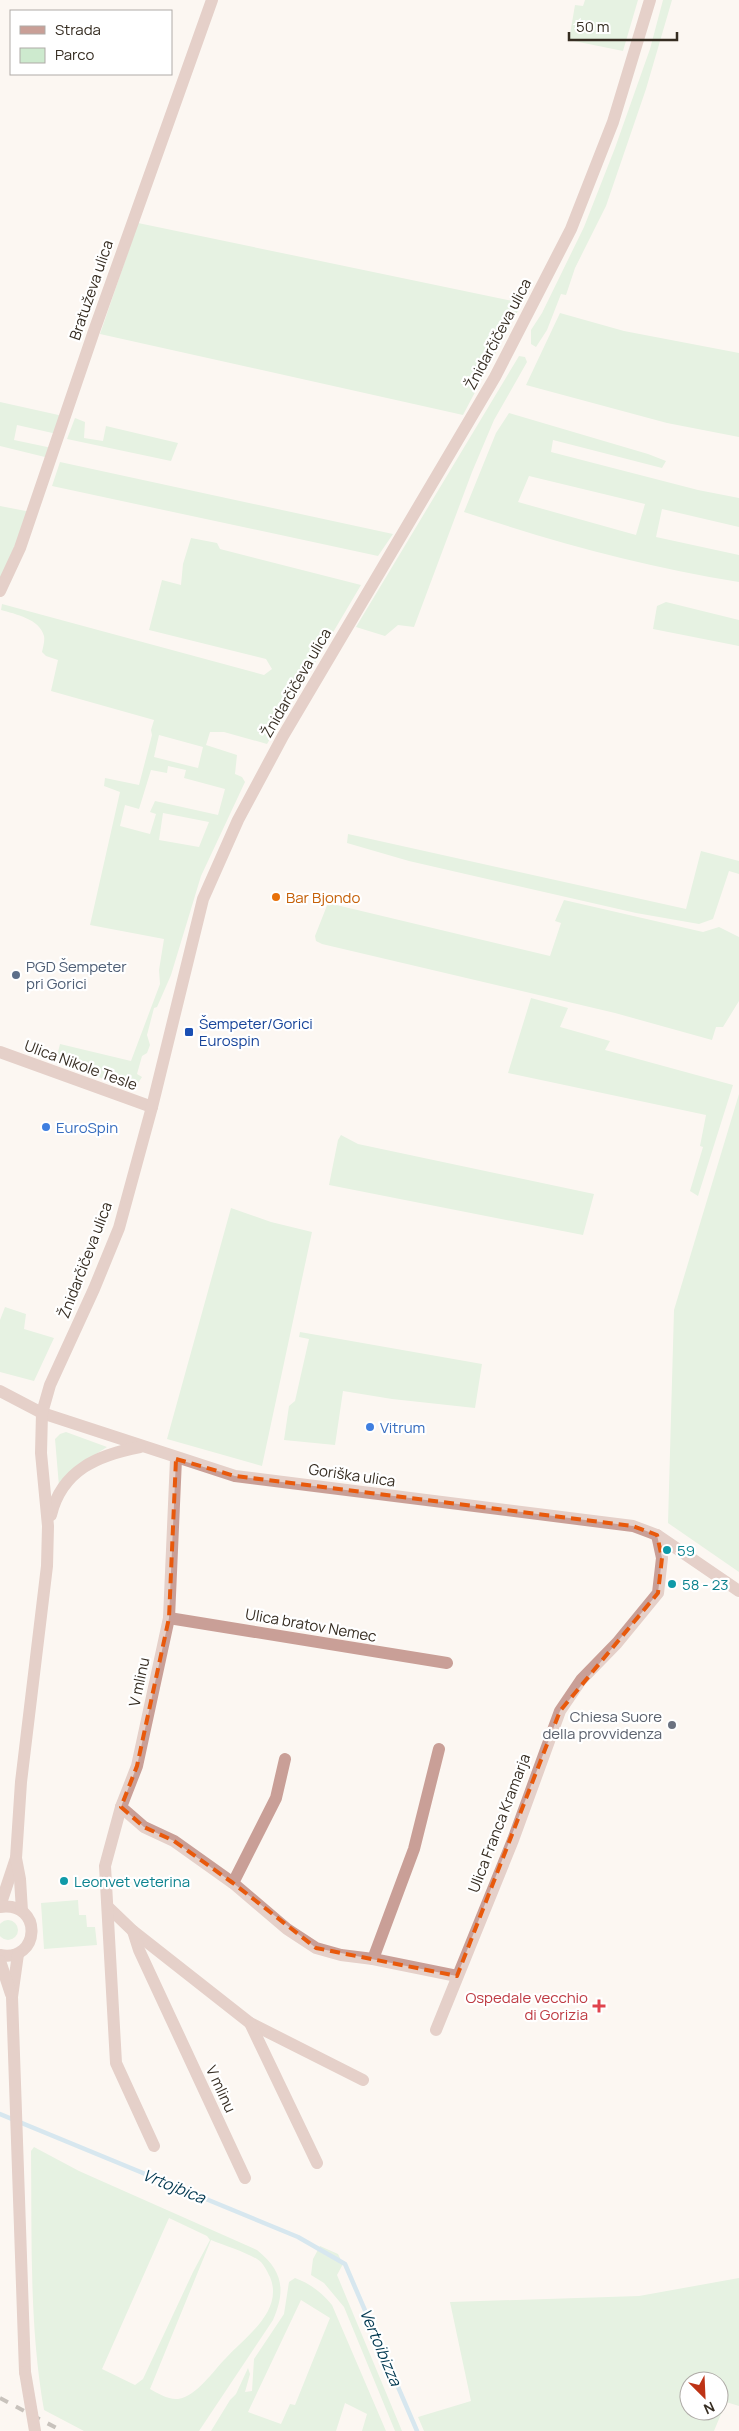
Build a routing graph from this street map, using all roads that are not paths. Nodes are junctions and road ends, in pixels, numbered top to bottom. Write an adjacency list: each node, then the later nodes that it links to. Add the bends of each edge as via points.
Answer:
1 (212, 0): 3 (street, Bratuževa ulica, via 20,548)
2 (650, 0): 5 (street, Žnidarčičeva ulica, via 613,122 571,229 495,378 283,736 238,820 204,899)
3 (0, 590)
4 (0, 1052): 5 (street, Ulica Nikole Tesle)
5 (152, 1107): 7 (street, Žnidarčičeva ulica, via 119,1228 50,1385)
6 (0, 1391): 7 (street, Goriška ulica)
7 (42, 1413): 8 (street, Goriška ulica); 10 (street, Žnidarčičeva ulica, via 41,1454)
8 (142, 1447): 9 (street, Goriška ulica); 10 (street, via 114,1452 84,1466 55,1499)
9 (176, 1459): 11 (street, Goriška ulica, via 235,1476 633,1526); 13 (street, V mlinu)
10 (48, 1526): 18 (street, via 46,1574 22,1764)
11 (660, 1537): 12 (street, Goriška ulica); 28 (street, Ulica Franca Kramarja, via 662,1558 658,1593 581,1680 560,1711 513,1840)
12 (739, 1591)
13 (169, 1618): 14 (street, Ulica bratov Nemec); 17 (street, V mlinu, via 137,1766)
14 (447, 1663)
15 (439, 1749): 26 (street, via 414,1849)
16 (285, 1759): 19 (street, via 276,1798)
17 (121, 1807): 19 (street, via 144,1827 174,1841); 21 (street, V mlinu, via 105,1866)
18 (16, 1858): 20 (street); 22 (street)
19 (233, 1883): 26 (street, via 287,1929 316,1948 340,1955)
20 (0, 1907): 22 (street)
21 (108, 1907): 23 (street, V mlinu); 33 (street, V mlinu, via 116,2063)
22 (22, 1911): 24 (street, via 32,1930 29,1944)
23 (132, 1930): 30 (street, V mlinu); 35 (street, V mlinu)
24 (18, 1954): 25 (street); 29 (street)
25 (0, 1955)
26 (373, 1958): 28 (street)
27 (0, 1961): 29 (street)
28 (457, 1976): 31 (street, Ulica Franca Kramarja)
29 (12, 1996): 36 (street, bridge, via 26,2372)
30 (250, 2023): 32 (street, V mlinu); 34 (street, V mlinu)
31 (436, 2030)
32 (363, 2080)
33 (154, 2146)
34 (317, 2163)
35 (245, 2178)
36 (35, 2431)

